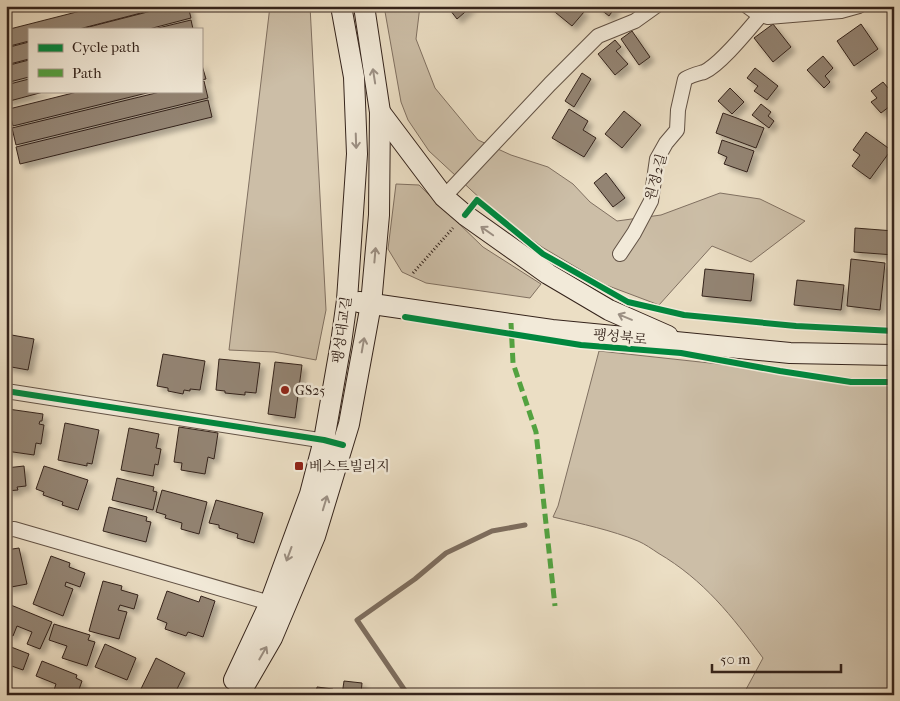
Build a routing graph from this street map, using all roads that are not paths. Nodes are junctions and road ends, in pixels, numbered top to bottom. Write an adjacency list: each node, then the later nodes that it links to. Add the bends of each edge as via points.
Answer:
1 (341, 6): 10 (main road, 팽성대교길, one-way to 10, via 354,77 357,154)
2 (364, 6): 7 (main road, one-way to 2)
3 (656, 6): 8 (street, via 635,22 598,36)
4 (747, 6): 6 (street)
5 (859, 6): 6 (street, via 812,14)
6 (760, 15): 9 (street, 원정2길, via 714,64 704,72 685,78 677,130 657,160 650,201)
7 (380, 112): 8 (main road); 11 (main road, one-way to 7, via 379,215)
8 (444, 197): 12 (main road, one-way to 8, via 609,310 548,274)
9 (620, 254)
10 (347, 300): 11 (main road, 팽성북로); 15 (main road, 팽성대교길)
11 (371, 304): 12 (main road, 팽성북로, via 552,330); 15 (main road, one-way to 11, via 349,424)
12 (686, 343): 13 (main road, 팽성북로, via 790,353)
13 (894, 355)
14 (6, 392): 15 (street)
15 (334, 443): 17 (main road, 팽성대교길, via 310,494)
16 (6, 530): 17 (street, via 14,529)
17 (278, 605): 18 (main road, 팽성대교길); 19 (main road, one-way to 17, via 272,638)
18 (226, 695)
19 (238, 695)

